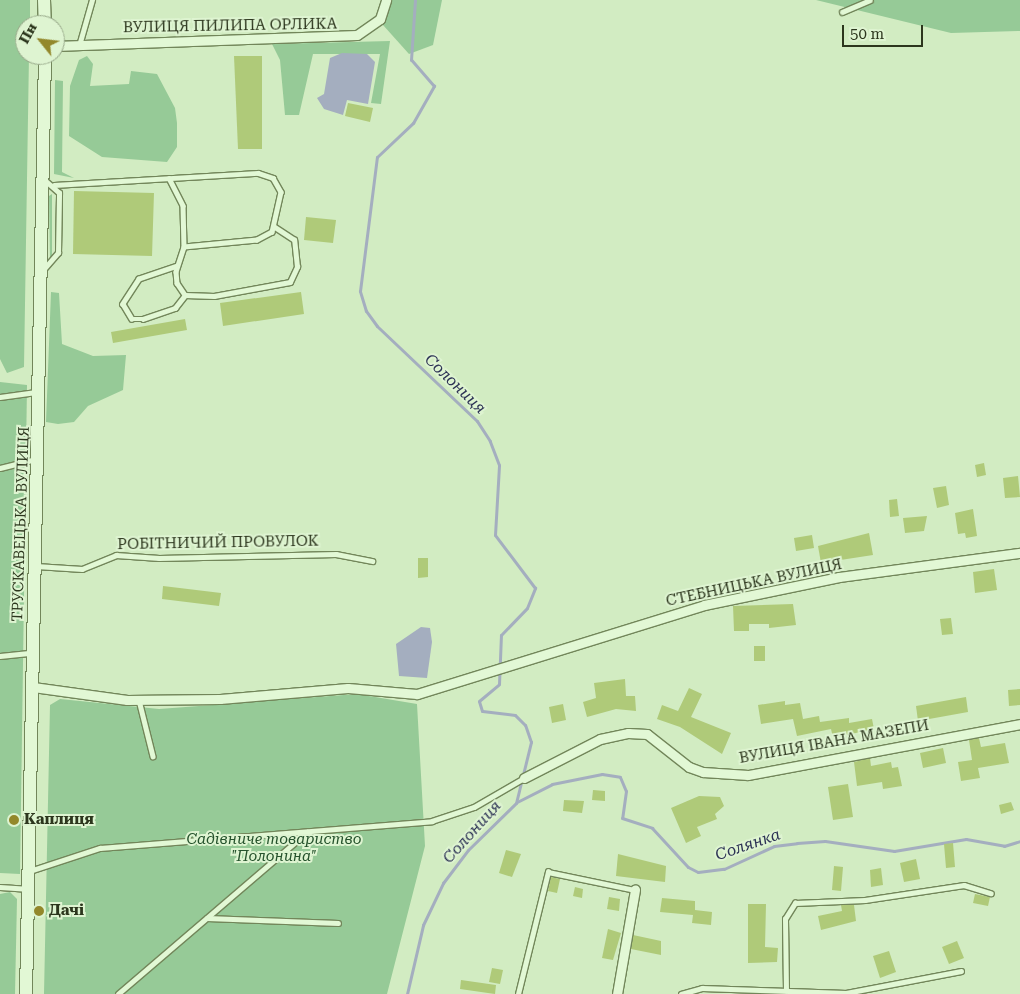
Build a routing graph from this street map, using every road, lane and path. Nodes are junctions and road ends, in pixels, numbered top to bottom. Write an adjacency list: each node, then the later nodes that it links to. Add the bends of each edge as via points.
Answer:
1 (44, 0): 6 (street)
2 (92, 0): 7 (lane)
3 (386, 0): 7 (street, ВУЛИЦЯ ПИЛИПА ОРЛИКА, via 380,19 357,36)
4 (870, 0): 5 (lane)
5 (842, 12)
6 (45, 15)
7 (80, 42): 8 (street, ВУЛИЦЯ ПИЛИПА ОРЛИКА)
8 (65, 44)
9 (45, 65): 11 (street, ТРУСКАВЕЦЬКА ВУЛИЦЯ)
10 (170, 178): 11 (lane); 12 (lane, via 265,174 281,192); 13 (lane, via 183,206)
11 (49, 183): 16 (street, ТРУСКАВЕЦЬКА ВУЛИЦЯ, via 42,271)
12 (274, 227): 13 (lane, via 257,240); 15 (lane, via 294,240 297,267 290,282 214,296)
13 (184, 247): 14 (lane)
14 (177, 266): 15 (lane, via 177,283); 15 (lane, via 139,279 123,304 132,319 143,319 175,308)
15 (185, 295)
16 (40, 390): 17 (lane); 18 (street, ТРУСКАВЕЦЬКА ВУЛИЦЯ)
17 (0, 396)
18 (39, 458): 19 (lane); 22 (street, ТРУСКАВЕЦЬКА ВУЛИЦЯ)
19 (0, 468)
20 (1020, 552): 26 (street, СТЕБНИЦЬКА ВУЛИЦЯ, via 839,577 704,605 606,633 502,670 407,695 348,688)
21 (372, 561): 22 (lane, РОБІТНИЧИЙ ПРОВУЛОК, via 336,554 159,558 116,554 82,569)
22 (36, 566): 23 (street, ТРУСКАВЕЦЬКА ВУЛИЦЯ)
23 (33, 653): 24 (lane); 25 (street, ТРУСКАВЕЦЬКА ВУЛИЦЯ)
24 (0, 656)
25 (33, 687): 26 (street, СТЕБНИЦЬКА ВУЛИЦЯ); 31 (street, ТРУСКАВЕЦЬКА ВУЛИЦЯ)
26 (139, 700): 28 (lane)
27 (1020, 724): 29 (street, ВУЛИЦЯ ІВАНА МАЗЕПИ, via 748,775 696,769 647,734 628,733 600,739)
28 (153, 756)
29 (524, 778): 30 (lane, via 474,807 432,821)
30 (307, 831): 31 (lane, via 100,848); 36 (lane)
31 (29, 872): 33 (street, ТРУСКАВЕЦЬКА ВУЛИЦЯ)
32 (0, 887): 33 (lane)
33 (28, 889): 40 (street, ТРУСКАВЕЦЬКА ВУЛИЦЯ)
34 (635, 890): 42 (lane, via 548,872); 43 (street)
35 (991, 893): 39 (lane, via 964,885 865,900 795,903 785,920)
36 (206, 918): 37 (lane); 41 (lane)
37 (338, 923)
38 (961, 971): 39 (lane, via 897,987 846,993)
39 (786, 991): 44 (lane, via 702,988)
40 (26, 994)
41 (118, 994)
42 (518, 994)
43 (617, 994)
44 (681, 994)

